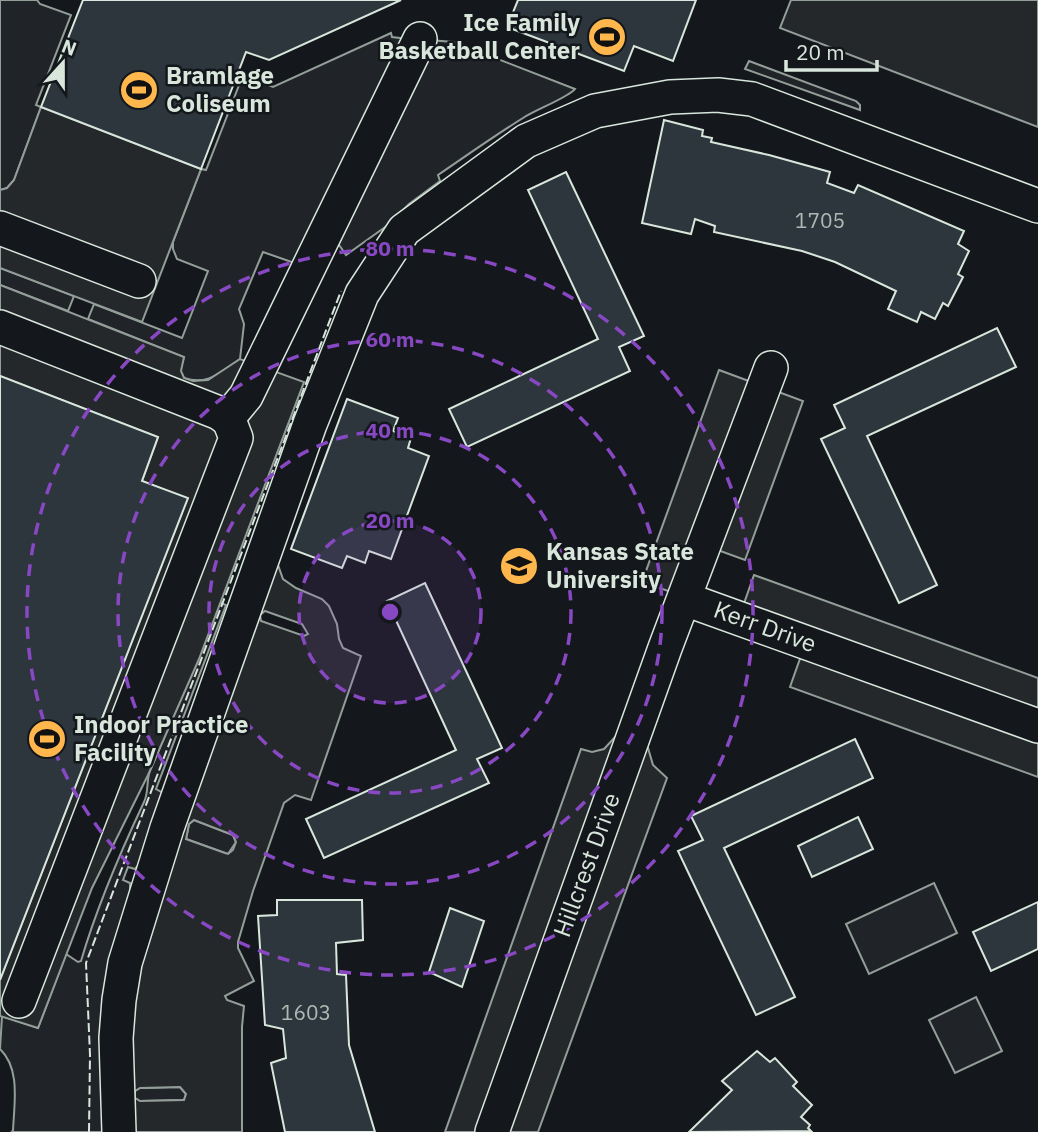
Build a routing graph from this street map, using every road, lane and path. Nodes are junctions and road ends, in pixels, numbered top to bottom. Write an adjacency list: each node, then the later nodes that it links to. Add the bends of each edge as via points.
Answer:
1 (420, 39): 7 (street, via 246,396)
2 (1038, 206): 11 (street, via 752,99 718,95 670,97 595,111 526,141 404,230 362,294 310,424 167,828 125,963 119,1000)
3 (0, 228): 4 (street)
4 (139, 281)
5 (0, 327): 7 (street)
6 (771, 368): 8 (street, Kerr Drive)
7 (226, 419): 10 (street, via 234,428 233,450)
8 (685, 598): 9 (street, Kerr Drive); 12 (street, Hillcrest Drive)
9 (1038, 726)
10 (19, 1001)
11 (119, 1132)
12 (492, 1132)

